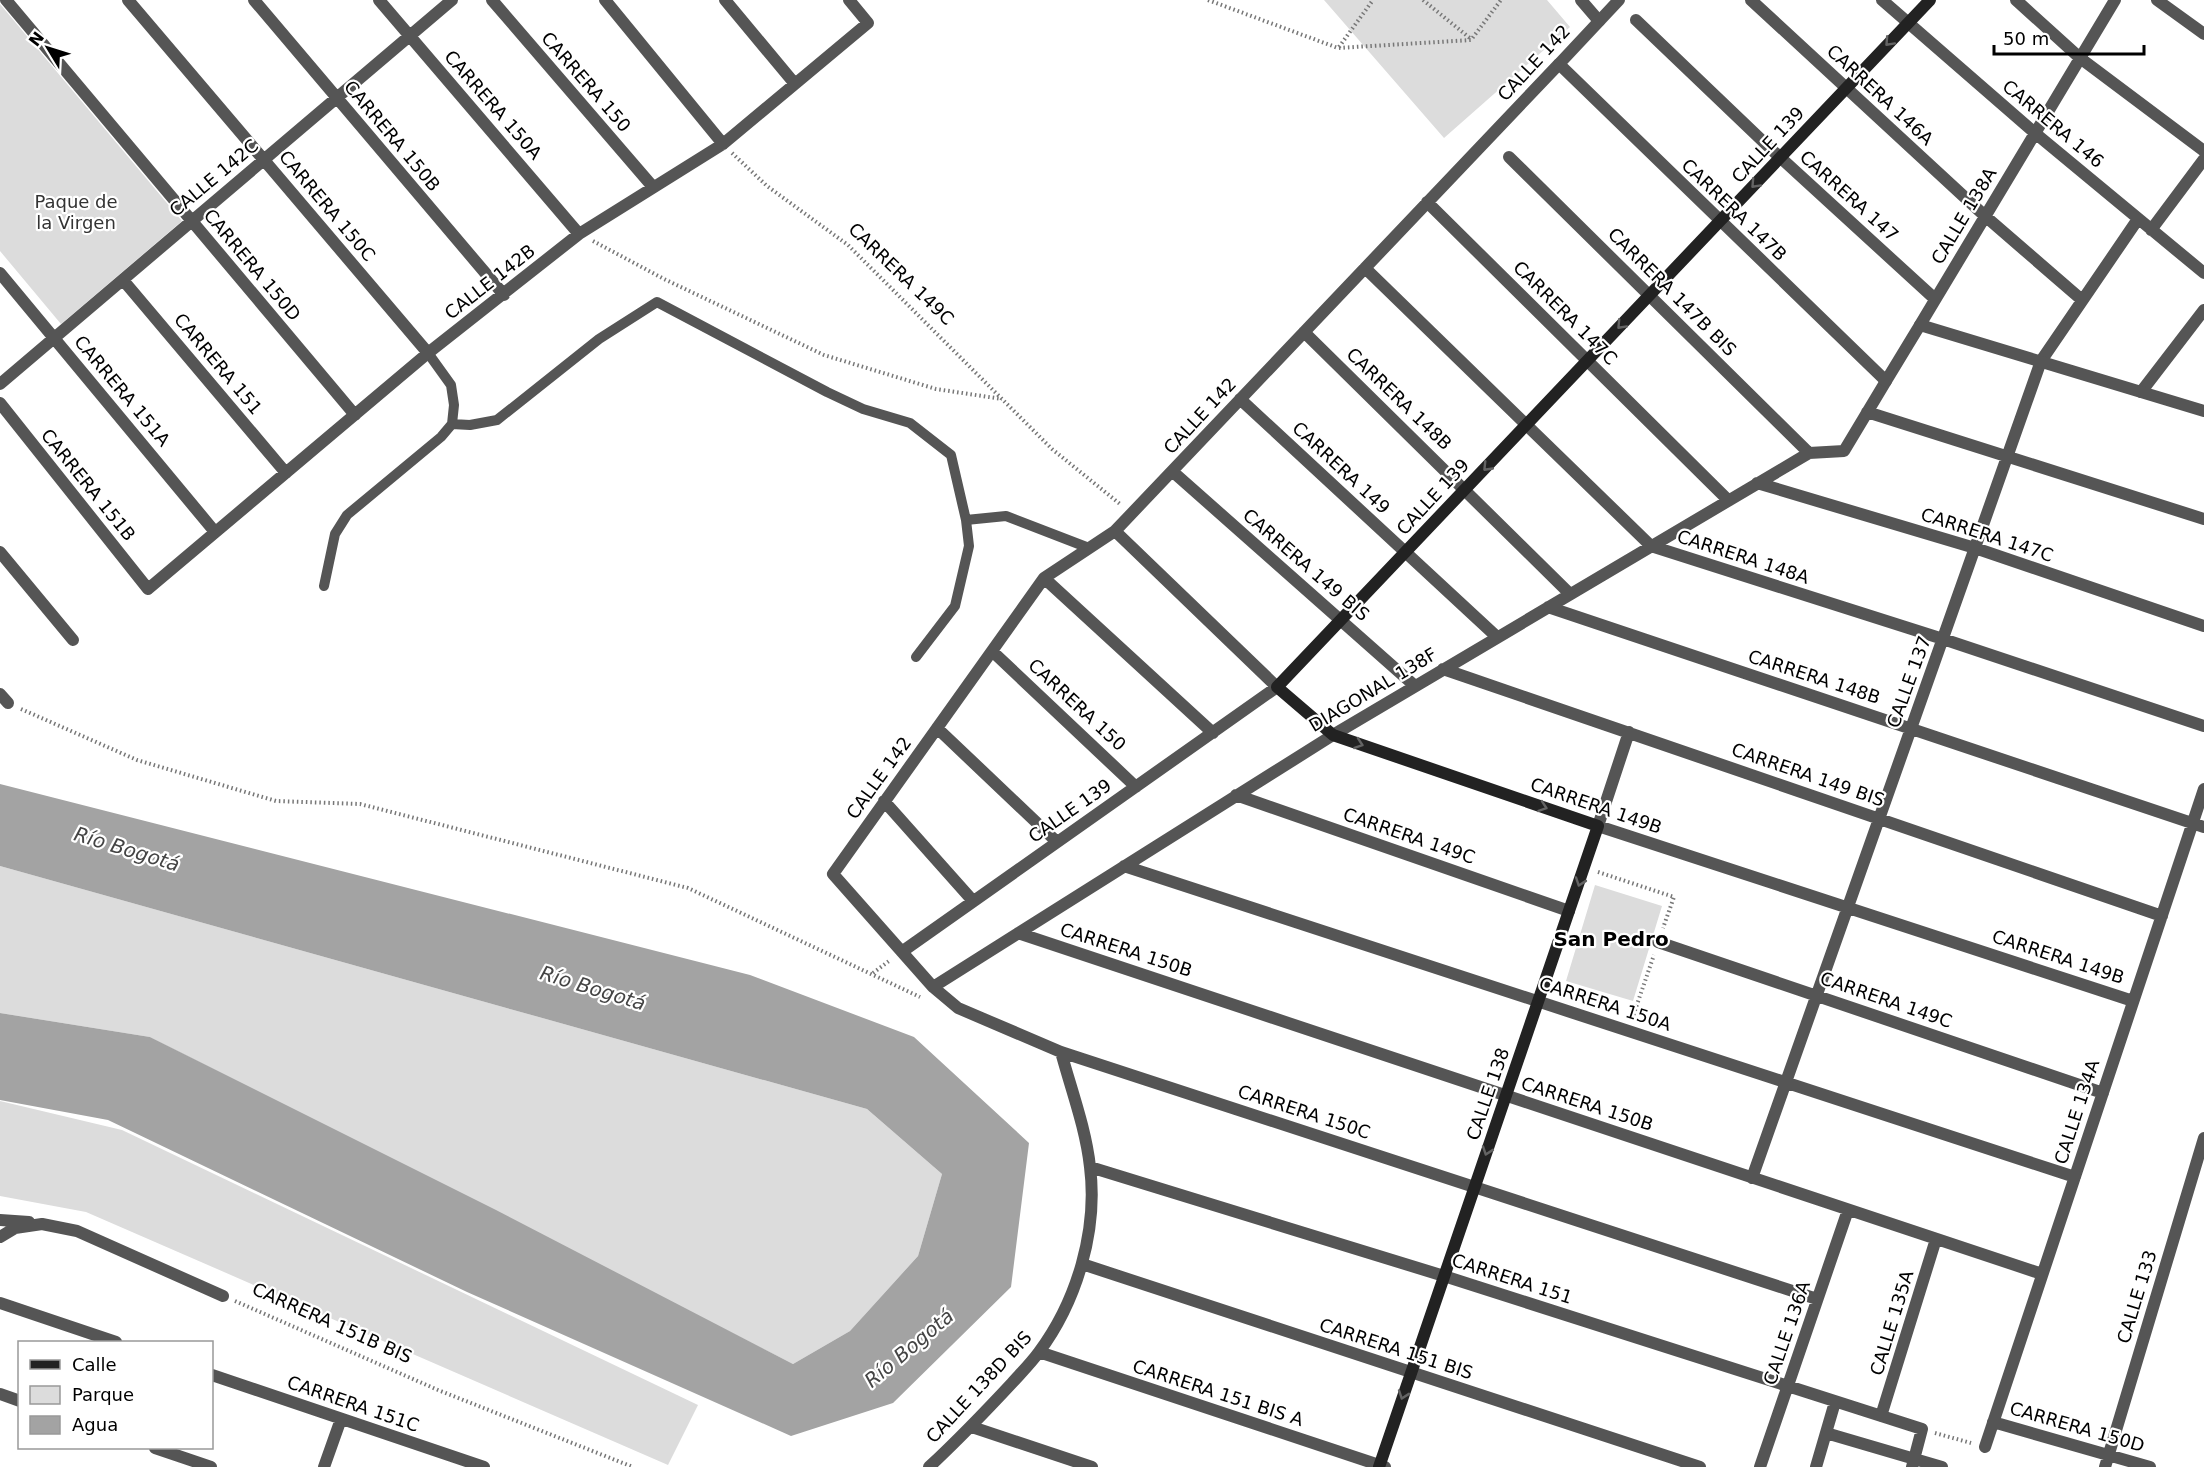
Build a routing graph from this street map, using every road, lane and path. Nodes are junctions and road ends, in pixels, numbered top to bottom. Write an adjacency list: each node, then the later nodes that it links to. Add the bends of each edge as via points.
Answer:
1 (6, 0): 45 (street, CARRERA 150D)
2 (128, 0): 40 (street, CARRERA 150C)
3 (254, 0): 33 (street, CARRERA 150B)
4 (379, 0): 26 (street, CARRERA 150A)
5 (452, 0): 26 (street, CALLE 142C)
6 (492, 0): 41 (street, CARRERA 150)
7 (605, 0): 35 (street)
8 (725, 0): 31 (street)
9 (849, 0): 31 (street, CALLE 142B, via 868,23)
10 (1208, 0): 28 (path)
11 (1373, 0): 28 (path)
12 (1423, 0): 27 (path)
13 (1501, 0): 27 (path)
14 (1581, 0): 23 (street)
15 (1619, 0): 23 (street, CALLE 142)
16 (1751, 0): 32 (street, CARRERA 146A)
17 (1882, 0): 24 (street, CARRERA 146)
18 (1930, 0): 24 (main road, CALLE 139)
19 (2016, 0): 29 (street)
20 (2115, 0): 29 (street, CALLE 138A)
21 (2157, 0): 25 (street)
22 (1636, 20): 38 (street, CARRERA 147)
23 (1599, 21): 30 (street, CALLE 142)
24 (1908, 23): 32 (main road, CALLE 139, one-way to 32); 34 (street, CARRERA 146)
25 (2204, 34)
26 (410, 36): 33 (street, CALLE 142C); 48 (street, CARRERA 150A)
27 (1471, 39): 28 (path)
28 (1338, 48)
29 (2080, 58): 34 (street, CALLE 138A); 36 (street)
30 (1559, 64): 42 (street, CALLE 142); 46 (street, CARRERA 147B)
31 (795, 84): 35 (street, CALLE 142B)
32 (1846, 88): 38 (main road, CALLE 139); 43 (street, CARRERA 146A)
33 (337, 98): 40 (street, CALLE 142C); 53 (street, CARRERA 150B)
34 (2035, 133): 43 (street, CALLE 138A); 44 (street, CARRERA 146)
35 (723, 144): 41 (street, CALLE 142B); 67 (path, CARRERA 149C, via 767,186 848,245)
36 (2204, 151)
37 (1509, 157): 54 (street, CARRERA 147B BIS)
38 (1780, 158): 46 (main road, CALLE 139, one-way to 46); 55 (street, CARRERA 147)
39 (2204, 159): 47 (street)
40 (264, 160): 45 (street, CALLE 142C); 61 (street, CARRERA 150C)
41 (653, 187): 48 (street, CALLE 142B)
42 (1427, 202): 49 (street, CALLE 142); 62 (street, CARRERA 147C)
43 (1985, 216): 55 (street, CALLE 138A); 56 (street, CARRERA 146A)
44 (2138, 219): 47 (street, CARRERA 146); 56 (street, CALLE 137)
45 (192, 221): 52 (street, CALLE 142C); 72 (street, CARRERA 150D)
46 (1720, 222): 54 (main road, CALLE 139); 64 (street, CARRERA 147B)
47 (2151, 230): 51 (street, CARRERA 146)
48 (579, 234): 53 (street, CALLE 142B); 67 (path, via 824,355 936,389)
49 (1365, 268): 59 (street, CALLE 142); 74 (street, CARRERA 148A)
50 (0, 273): 60 (street, CARRERA 151A)
51 (2204, 273)
52 (123, 280): 60 (street, CALLE 142C); 79 (street, CARRERA 151)
53 (504, 295): 61 (street, CALLE 142B)
54 (1650, 295): 62 (main road, CALLE 139, one-way to 62); 76 (street, CARRERA 147B BIS)
55 (1935, 299): 58 (street, CALLE 138A)
56 (2082, 300): 63 (street, CALLE 137)
57 (2204, 310): 66 (street)
58 (1920, 325): 63 (street); 64 (street, CALLE 138A)
59 (1304, 332): 68 (street, CALLE 142); 81 (street, CARRERA 148B)
60 (54, 338): 65 (street, CALLE 142C); 87 (street, CARRERA 151A)
61 (428, 353): 72 (street, CALLE 142B); 73 (lane, via 451,385)
62 (1588, 360): 74 (main road, CALLE 139); 82 (street, CARRERA 147C)
63 (2041, 362): 66 (street); 77 (street, CALLE 137)
64 (1886, 381): 71 (street, CALLE 138A)
65 (0, 384)
66 (2141, 392): 70 (street)
67 (1002, 399): 83 (path, CARRERA 149C, via 1052,449)
68 (1240, 399): 78 (street, CALLE 142); 92 (street, CARRERA 149)
69 (0, 403): 95 (street, CARRERA 151B)
70 (2204, 411)
71 (1867, 412): 75 (street, CALLE 138A); 77 (street)
72 (355, 415): 79 (street, CALLE 142B)
73 (452, 424): 85 (lane, via 496,420 599,339 657,302 827,392 863,409 910,423 951,455); 94 (lane, via 347,515 335,534)
74 (1527, 424): 81 (main road, CALLE 139, one-way to 81); 88 (street, CARRERA 148A)
75 (1844, 451): 76 (street, DIAGONAL 138F)
76 (1809, 453): 80 (street, DIAGONAL 138F)
77 (2008, 455): 84 (street); 89 (street, CALLE 137)
78 (1172, 471): 83 (street, CALLE 142); 98 (street, CARRERA 149 BIS)
79 (286, 472): 87 (street, CALLE 142B)
80 (1757, 483): 82 (street, DIAGONAL 138F); 89 (street, CARRERA 147C)
81 (1465, 489): 92 (main road, CALLE 139); 96 (street, CARRERA 148B)
82 (1728, 500): 88 (street, DIAGONAL 138F)
83 (1132, 513): 86 (street, CALLE 142)
84 (2204, 519)
85 (966, 520): 90 (lane, via 1005,516); 104 (lane, via 969,546 955,606)
86 (1115, 531): 90 (street, CALLE 142); 107 (street, CARRERA 149B)
87 (215, 532): 95 (street, CALLE 142B)
88 (1651, 546): 96 (street, DIAGONAL 138F); 101 (street, CARRERA 148A)
89 (1975, 548): 99 (street, CARRERA 147C); 101 (street, CALLE 137)
90 (1089, 549): 93 (street, CALLE 142)
91 (0, 552): 102 (street)
92 (1406, 552): 98 (main road, CALLE 139); 100 (street, CARRERA 149)
93 (1044, 578): 103 (street, CALLE 142); 113 (street)
94 (324, 586)
95 (148, 589)
96 (1570, 594): 97 (street, DIAGONAL 138F)
97 (1548, 607): 100 (street, DIAGONAL 138F); 111 (street, CARRERA 148B)
98 (1341, 620): 106 (street, CARRERA 149 BIS); 107 (main road, CALLE 139)
99 (2204, 626)
100 (1497, 637): 105 (street, DIAGONAL 138F)
101 (1943, 639): 109 (street, CARRERA 148A); 111 (street, CALLE 137)
102 (73, 640)
103 (992, 651): 110 (street, CALLE 142); 115 (street, CARRERA 150)
104 (916, 657)
105 (1443, 669): 106 (street, DIAGONAL 138F); 112 (street, CARRERA 149 BIS)
106 (1415, 686): 114 (street, DIAGONAL 138F)
107 (1277, 687): 113 (street, CALLE 139); 114 (main road, CARRERA 149B)
108 (4, 699): 135 (path, via 136,760 276,801 360,804 688,888)
109 (2204, 726)
110 (937, 728): 118 (street, CALLE 142); 122 (street)
111 (1911, 728): 119 (street, CALLE 137); 121 (street, CARRERA 148B)
112 (1629, 732): 119 (street, CARRERA 149 BIS); 120 (street, CALLE 138)
113 (1213, 733): 115 (street, CALLE 139)
114 (1333, 735): 117 (street, DIAGONAL 138F); 120 (main road, CARRERA 149B, one-way to 120)
115 (1136, 787): 122 (street, CALLE 139)
116 (2204, 789): 121 (street, CALLE 134A)
117 (1236, 795): 123 (street, DIAGONAL 138F); 128 (street, CARRERA 149C)
118 (884, 801): 125 (street, CALLE 142); 126 (street)
119 (1880, 818): 127 (street, CALLE 137); 129 (street, CARRERA 149 BIS)
120 (1598, 826): 124 (main road, CALLE 138); 127 (street, CARRERA 149B)
121 (2198, 826): 129 (street, CALLE 134A)
122 (1057, 842): 126 (street, CALLE 139)
123 (1124, 866): 130 (street, DIAGONAL 138F); 136 (street, CARRERA 150A)
124 (1585, 867): 128 (main road, CALLE 138, one-way to 128); 131 (path, via 1674,897)
125 (833, 874): 132 (street, CARRERA 150C)
126 (973, 901): 132 (street, CALLE 139)
127 (1848, 908): 134 (street, CALLE 137); 137 (street, CARRERA 149B)
128 (1569, 911): 136 (main road, CALLE 138)
129 (2162, 916): 137 (street, CALLE 134A)
130 (1018, 933): 133 (street, DIAGONAL 138F); 142 (street, CARRERA 150B)
131 (1659, 942): 134 (street, CARRERA 149C); 138 (path)
132 (903, 951): 133 (street, CARRERA 150C)
133 (933, 987): 139 (street, CARRERA 150C, via 958,1008)
134 (1817, 996): 140 (street, CALLE 137); 141 (street, CARRERA 149C)
135 (924, 999)
136 (1539, 1001): 138 (street, CARRERA 150A); 142 (main road, CALLE 138)
137 (2133, 1001): 141 (street, CALLE 134A)
138 (1628, 1031): 140 (street, CARRERA 150A)
139 (1060, 1052): 144 (street, CALLE 138D BIS); 147 (street, CARRERA 150C)
140 (1786, 1082): 145 (street, CARRERA 150A); 146 (street, CALLE 137)
141 (2103, 1093): 145 (street, CALLE 134A)
142 (1506, 1096): 146 (street, CARRERA 150B); 147 (main road, CALLE 138, one-way to 147)
143 (2203, 1144): 175 (street, CALLE 133)
144 (1090, 1167): 153 (street, CALLE 138D BIS, via 1091,1213); 155 (street, CARRERA 151)
145 (2075, 1177): 154 (street, CALLE 134A)
146 (1752, 1178): 148 (street, CARRERA 150B)
147 (1475, 1187): 155 (main road, CALLE 138); 157 (street, CARRERA 150C)
148 (1848, 1210): 152 (street, CARRERA 150B); 157 (street, CALLE 136A)
149 (0, 1220): 150 (street)
150 (42, 1224): 151 (street, CARRERA 151B BIS, via 15,1228); 156 (street, CARRERA 151B BIS, via 77,1231)
151 (0, 1237)
152 (1936, 1239): 154 (street, CARRERA 150B); 167 (street, CALLE 135A)
153 (1082, 1264): 160 (street, CALLE 138D BIS, via 1062,1315); 161 (street, CARRERA 151 BIS)
154 (2042, 1274): 169 (street, CALLE 134A)
155 (1444, 1276): 161 (main road, CALLE 138); 163 (street, CARRERA 151)
156 (223, 1296): 181 (path, CARRERA 151B BIS, via 438,1390)
157 (1817, 1299): 163 (street, CALLE 136A)
158 (0, 1303): 159 (street)
159 (114, 1341)
160 (1039, 1352): 170 (street, CALLE 138D BIS); 177 (street, CARRERA 151 BIS A)
161 (1411, 1372): 177 (main road, CALLE 138, one-way to 177); 184 (street, CARRERA 151 BIS)
162 (213, 1375): 168 (street, CARRERA 151C)
163 (1788, 1386): 166 (street, CARRERA 151); 185 (street, CALLE 136A)
164 (0, 1394): 165 (street)
165 (18, 1400)
166 (1835, 1402): 167 (street, CARRERA 151); 172 (street)
167 (1881, 1416): 171 (street, CARRERA 151)
168 (341, 1419): 179 (street); 180 (street, CARRERA 151C)
169 (1993, 1422): 173 (street, CALLE 134A); 175 (street, CARRERA 150D)
170 (972, 1427): 182 (street, CALLE 138D BIS); 183 (street)
171 (1922, 1430): 173 (path); 176 (street)
172 (1826, 1433): 176 (street); 186 (street)
173 (1984, 1447)
174 (157, 1449): 178 (street)
175 (2107, 1461): 188 (street, CARRERA 150D)
176 (1913, 1463): 187 (street)
177 (1381, 1466)
178 (211, 1467)
179 (324, 1467)
180 (484, 1467)
181 (633, 1467)
182 (929, 1467)
183 (1092, 1467)
184 (1700, 1467)
185 (1760, 1467)
186 (1816, 1467)
187 (1942, 1467)
188 (2150, 1467)

